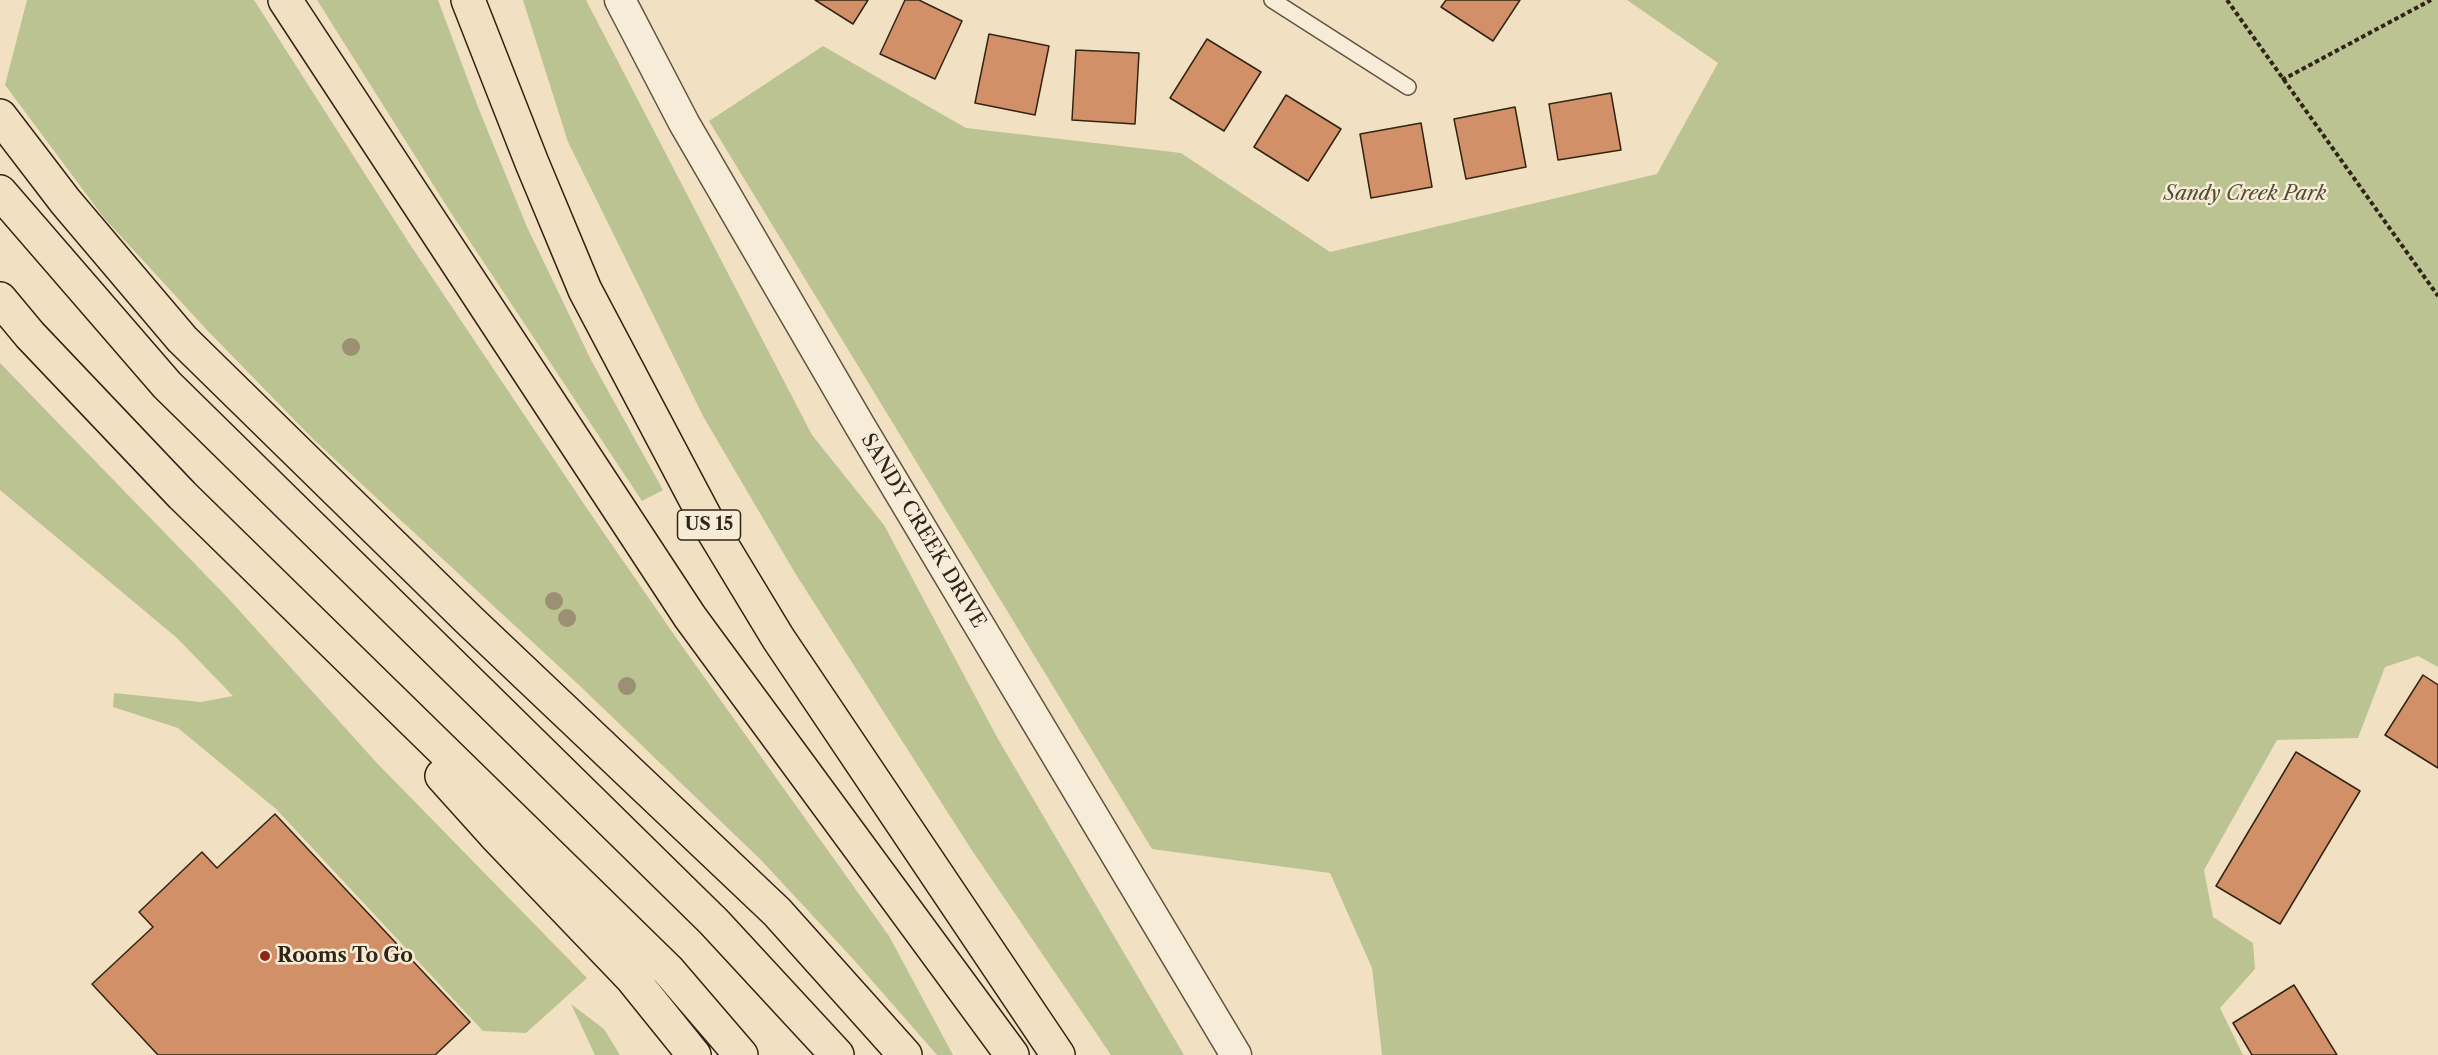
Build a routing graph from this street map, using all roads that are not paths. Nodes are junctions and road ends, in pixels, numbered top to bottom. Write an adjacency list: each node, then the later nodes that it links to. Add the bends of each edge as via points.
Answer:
1 (285, 0): 14 (highway, via 690,617)
2 (468, 0): 15 (highway, US 15, via 585,290 706,519 778,638)
3 (620, 0): 16 (street, SANDY CREEK DRIVE, via 684,123 860,426)
4 (1272, 0): 5 (lane)
5 (1408, 87)
6 (0, 116): 13 (highway, via 64,201 182,339 469,620 777,912)
7 (0, 192): 12 (highway, via 167,386 714,922)
8 (0, 299): 9 (highway, via 182,495)
9 (264, 575): 10 (highway, via 496,836 631,977); 11 (highway, via 668,970)
10 (694, 1055)
11 (741, 1055)
12 (837, 1055)
13 (905, 1055)
14 (1012, 1055)
15 (1058, 1055)
16 (1236, 1055)

